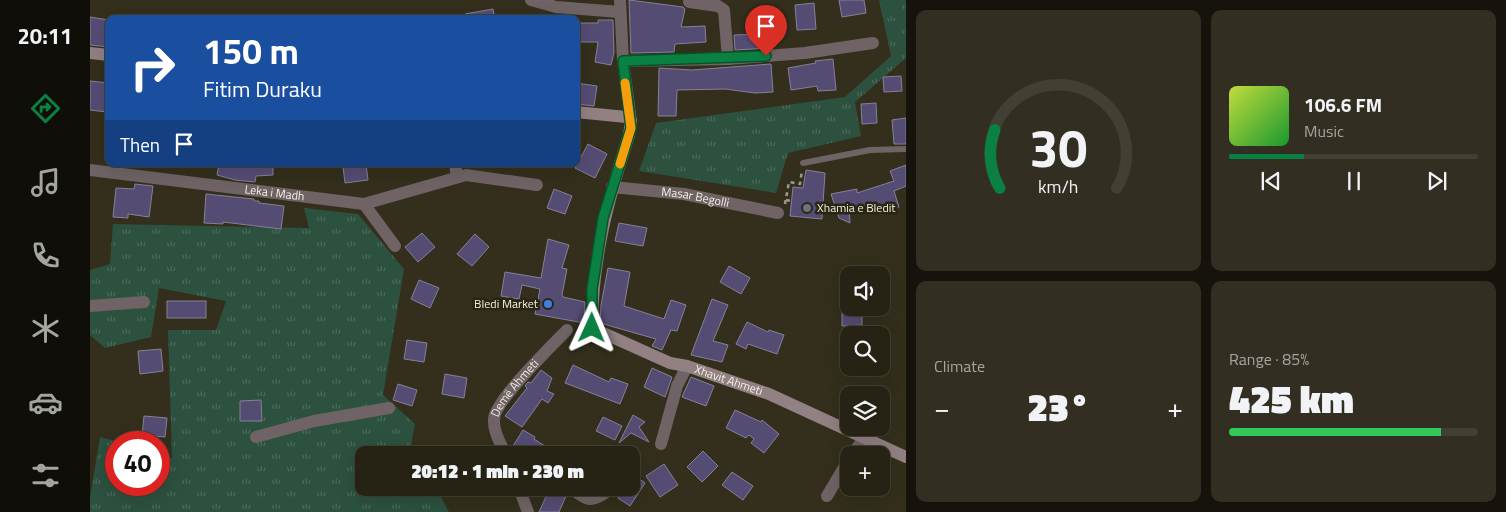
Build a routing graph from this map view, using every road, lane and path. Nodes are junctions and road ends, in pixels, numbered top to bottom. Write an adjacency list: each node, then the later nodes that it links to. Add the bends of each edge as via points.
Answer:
1 (531, 0): 3 (street, via 556,7)
2 (689, 2): 7 (street, via 718,6 724,10)
3 (620, 6): 8 (street)
4 (873, 43): 7 (street)
5 (90, 53): 6 (street)
6 (105, 55)
7 (728, 59): 8 (street)
8 (623, 61): 10 (street)
9 (580, 112): 10 (street, via 626,117)
10 (631, 121): 17 (street)
11 (906, 148): 12 (lane, via 870,150)
12 (803, 163): 18 (path, via 800,184 789,182)
13 (455, 167): 15 (street)
14 (90, 170): 20 (street, Leka i Madh)
15 (457, 178): 16 (street, Leka i Madh, via 466,175); 20 (street, Leka i Madh)
16 (537, 185)
17 (612, 187): 21 (street, Masar Begolli, via 684,194); 26 (street, Xhavit Ahmeti, via 603,218 592,289 592,328 670,363)
18 (786, 200): 19 (path); 21 (path, via 784,214)
19 (792, 201)
20 (364, 204): 22 (street)
21 (778, 213)
22 (395, 246)
23 (144, 302): 24 (street)
24 (90, 306)
25 (567, 330): 31 (street, Demë Ahmeti, via 515,388 494,417 494,430)
26 (686, 366): 29 (street, Xhavit Ahmeti, via 763,392); 30 (street)
27 (389, 408): 28 (street, via 314,420)
28 (256, 437)
29 (864, 438): 32 (street); 33 (street, Xhavit Ahmeti)
30 (660, 444)
31 (502, 446)
32 (858, 446)
33 (906, 457)
34 (840, 475): 38 (street)
35 (522, 496): 39 (street)
36 (580, 496): 37 (street, via 586,500)
37 (600, 496)
38 (827, 496)
39 (528, 512)

